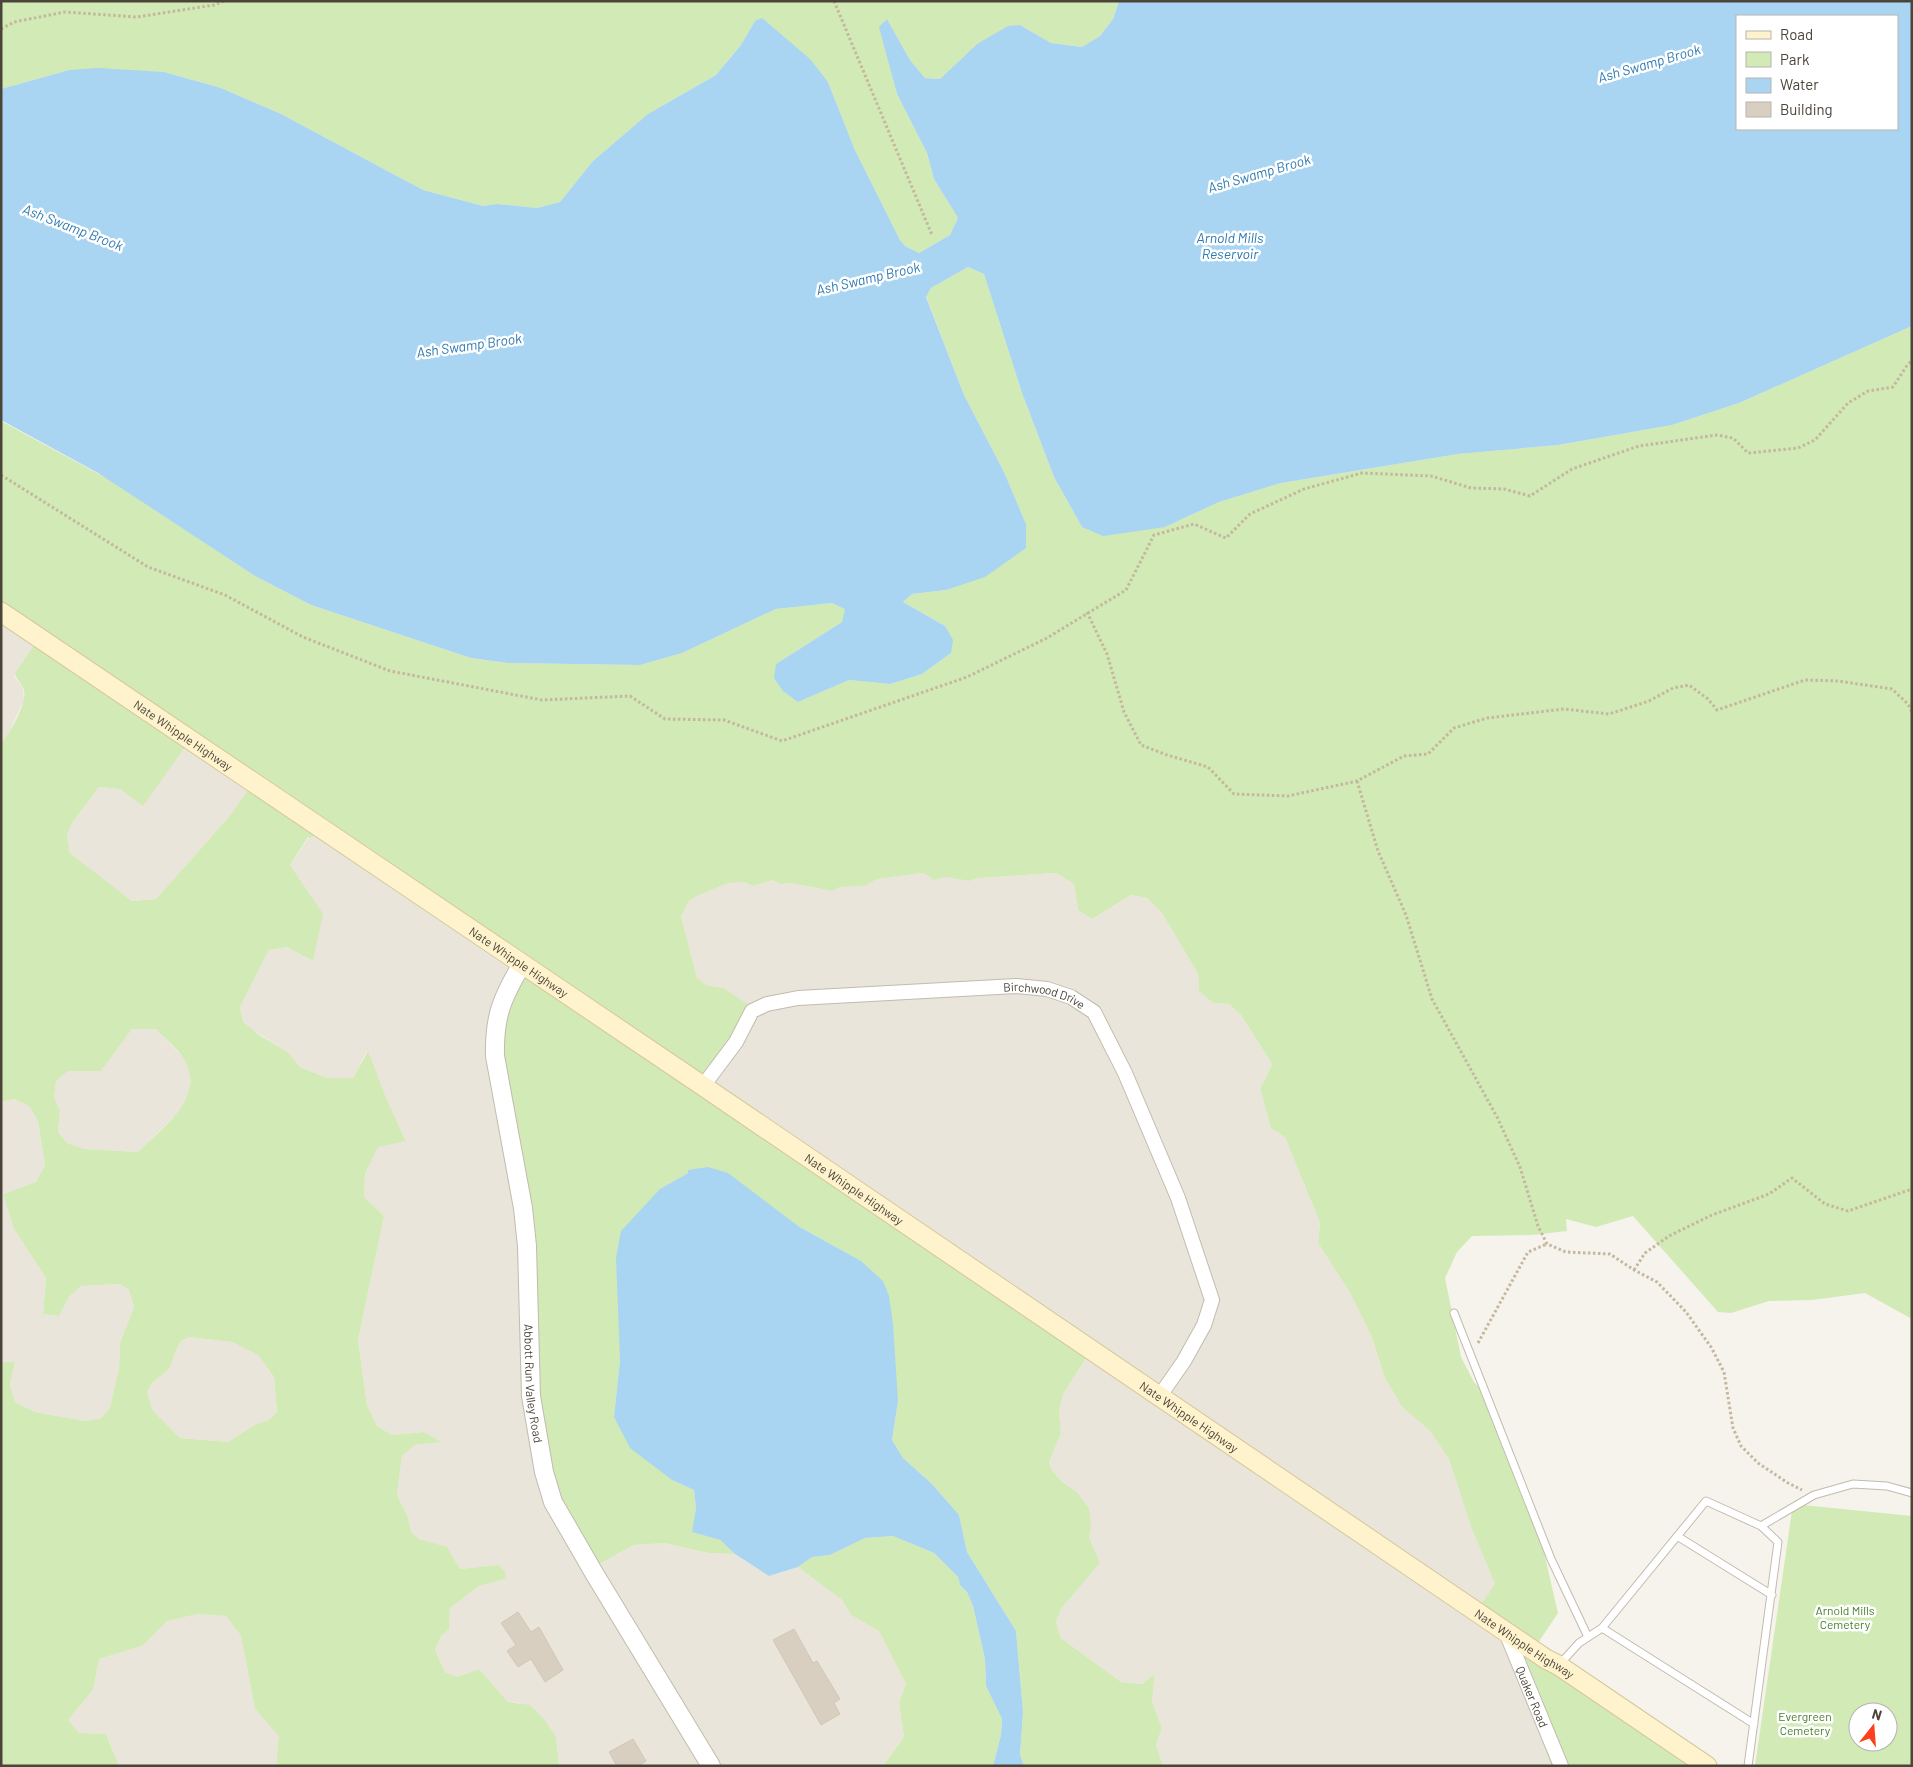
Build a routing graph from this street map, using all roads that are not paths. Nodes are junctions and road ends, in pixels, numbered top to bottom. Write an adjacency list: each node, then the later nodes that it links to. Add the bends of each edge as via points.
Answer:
1 (1, 612): 2 (main road, Nate Whipple Highway)
2 (522, 964): 3 (main road, Nate Whipple Highway); 15 (street, Abbott Run Valley Road, via 505,993 498,1014 494,1056 528,1246 531,1396 544,1472 553,1502)
3 (703, 1086): 5 (main road, Nate Whipple Highway); 5 (street, Birchwood Drive, via 736,1042 752,1011 767,1004 798,998 1016,986 1071,997 1094,1012 1125,1074 1178,1198 1212,1300 1200,1332)
4 (1454, 1313): 12 (lane, via 1551,1559)
5 (1159, 1397): 11 (main road, Nate Whipple Highway)
6 (1912, 1493): 7 (lane, via 1887,1486 1854,1484 1814,1495)
7 (1761, 1526): 8 (lane, via 1706,1501); 9 (lane, via 1778,1542)
8 (1677, 1536): 9 (lane); 10 (lane)
9 (1772, 1595): 14 (lane)
10 (1602, 1628): 12 (lane); 14 (lane)
11 (1504, 1629): 13 (main road, Nate Whipple Highway); 16 (street, Quaker Road)
12 (1588, 1637): 13 (lane)
13 (1558, 1665): 17 (main road, Nate Whipple Highway)
14 (1754, 1724): 18 (lane)
15 (711, 1766)
16 (1561, 1766)
17 (1707, 1766)
18 (1748, 1766)

